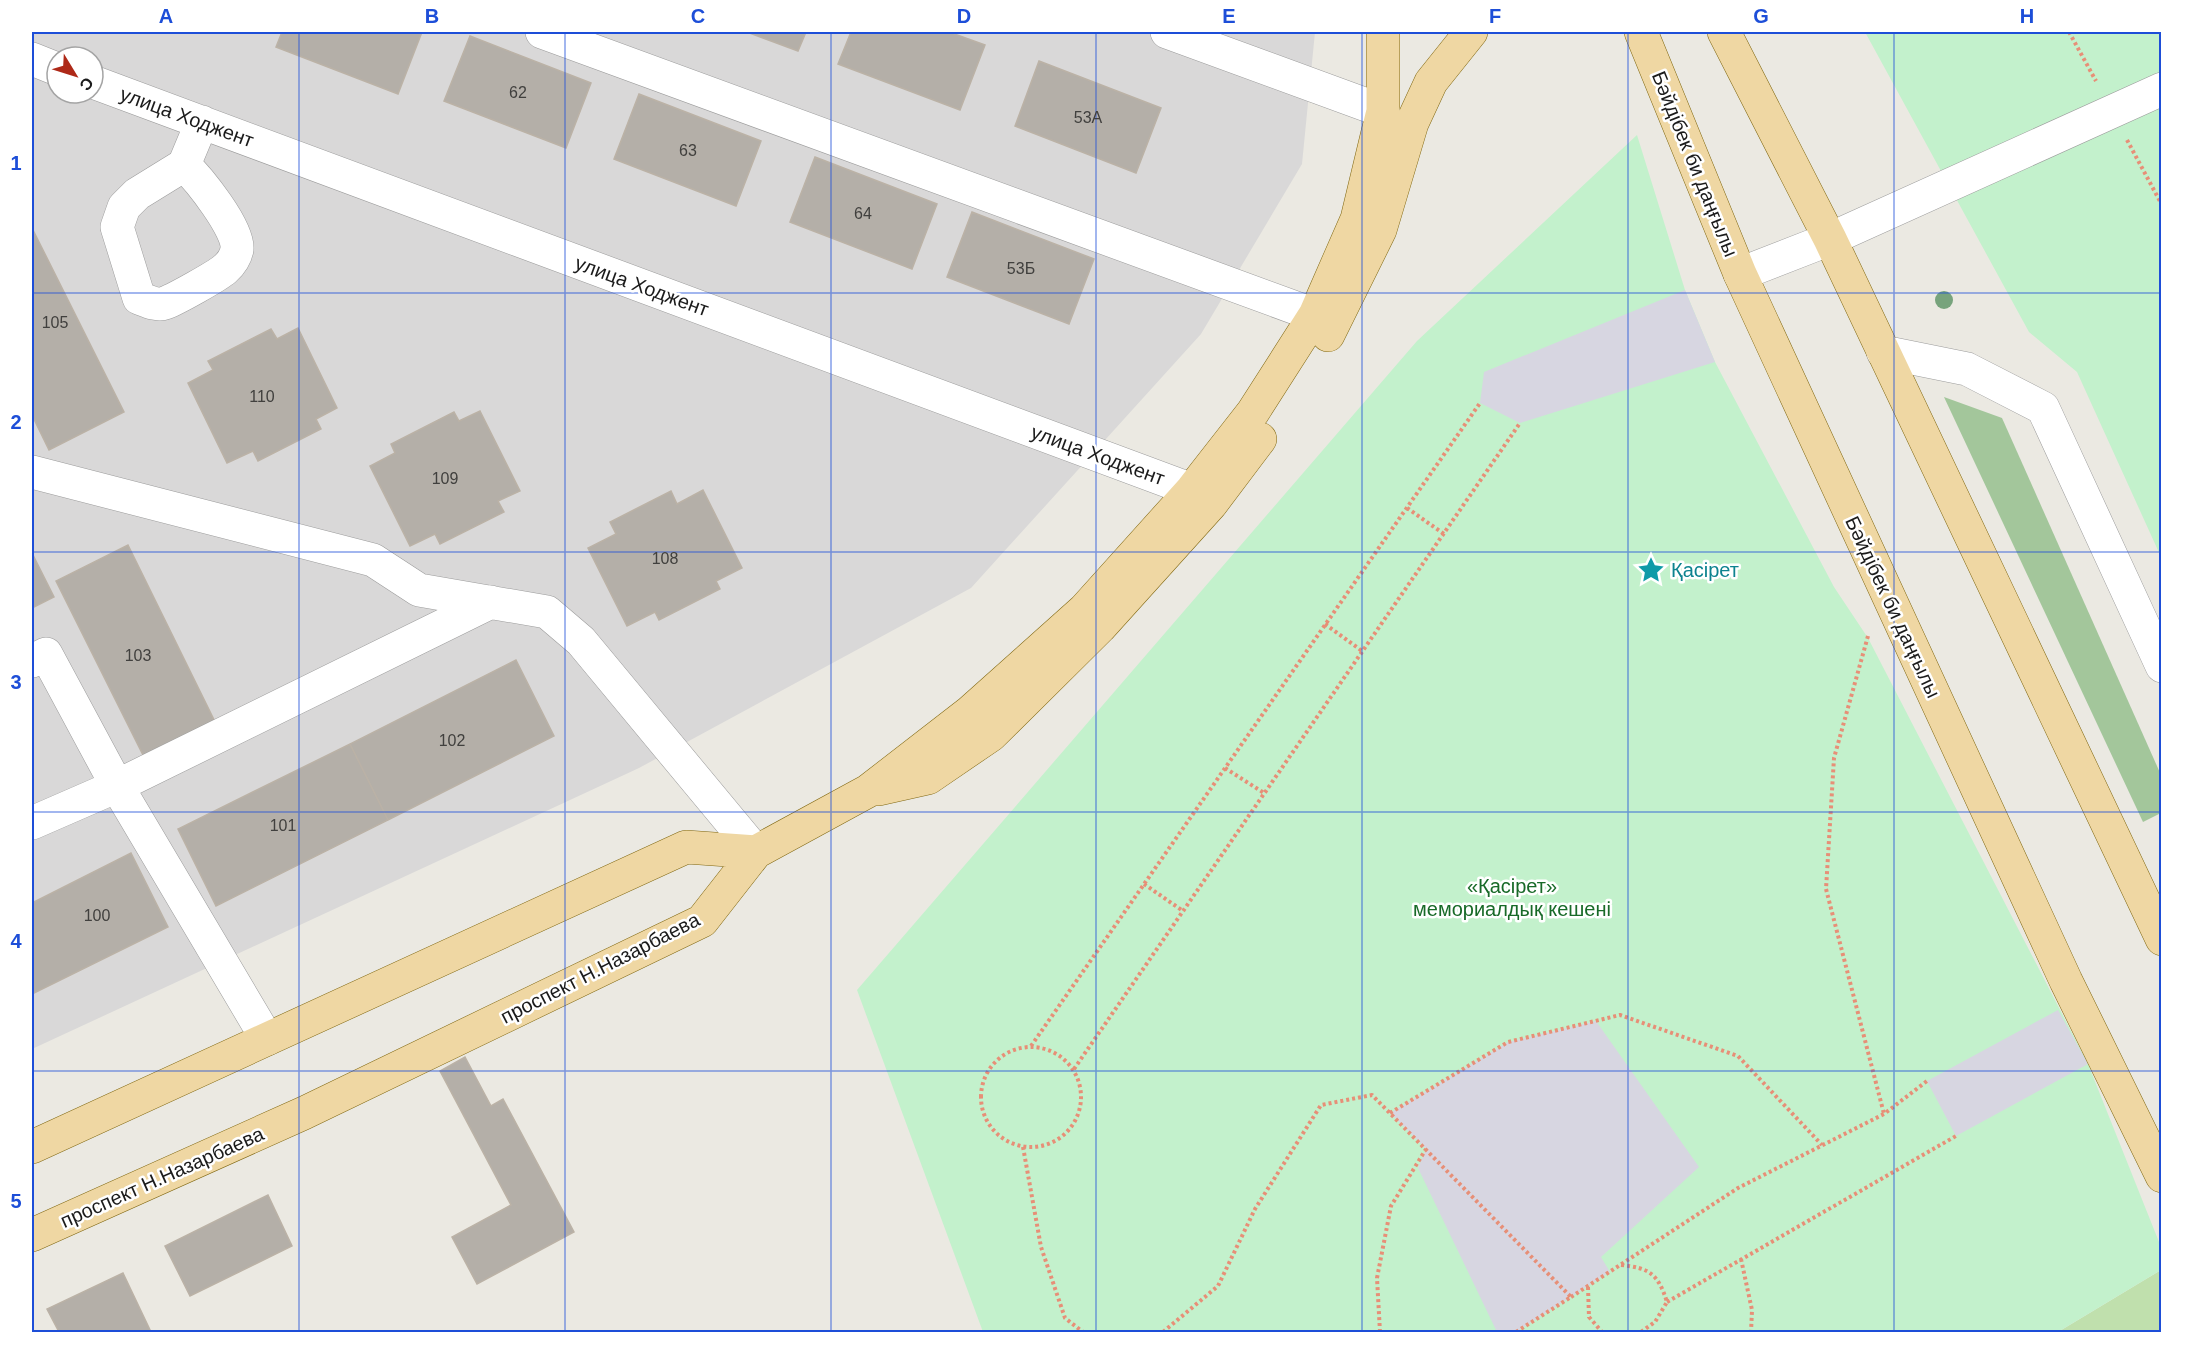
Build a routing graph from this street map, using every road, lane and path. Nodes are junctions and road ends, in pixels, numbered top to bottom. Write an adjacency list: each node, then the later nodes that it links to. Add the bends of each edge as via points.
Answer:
1 (542, 32): 14 (street)
2 (1167, 32): 9 (street)
3 (1383, 32): 9 (main road)
4 (1472, 32): 30 (main road, via 1431,82 1421,102 1380,230 1335,325 1271,425 1211,504 1100,627 991,735 927,778)
5 (1641, 32): 13 (main road, Бәйдібек би даңғылы)
6 (1724, 32): 12 (main road)
7 (105, 86): 10 (street, улица Ходжент)
8 (2162, 89): 12 (street)
9 (1383, 111): 14 (main road, via 1357,219)
10 (202, 122): 11 (street); 19 (street, улица Ходжент)
11 (184, 165)
12 (1830, 239): 13 (street); 15 (main road)
13 (1740, 274): 48 (main road, Бәйдібек би даңғылы, via 2066,981)
14 (1315, 315): 19 (main road, via 1253,412)
15 (1883, 352): 27 (street, via 1967,369 2043,408); 36 (main road)
16 (1480, 403): 20 (path)
17 (1520, 423): 21 (path)
18 (32, 472): 22 (street, via 373,560 418,591)
19 (1192, 490): 30 (main road, via 1084,610 970,712)
20 (1407, 508): 21 (path); 23 (path)
21 (1444, 534): 25 (path)
22 (491, 602): 29 (street); 33 (street, via 547,612 581,641)
23 (1325, 624): 25 (path); 28 (path)
24 (1867, 627): 42 (path, via 1868,638 1834,758 1826,889)
25 (1362, 651): 31 (path)
26 (32, 660): 29 (street, via 46,654)
27 (2162, 666)
28 (1225, 768): 31 (path); 34 (path)
29 (117, 786): 32 (street); 37 (street)
30 (868, 791): 33 (main road)
31 (1264, 793): 35 (path)
32 (32, 823)
33 (756, 852): 37 (main road, via 686,847); 49 (main road, проспект Н.Назарбаева, via 702,921 303,1113)
34 (1144, 884): 35 (path); 38 (path)
35 (1183, 911): 39 (path)
36 (2162, 939)
37 (267, 1039): 45 (main road)
38 (1031, 1046): 39 (path, via 1062,1056); 46 (path, via 1014,1049 999,1058 988,1070 982,1086 985,1118 994,1132)
39 (1074, 1069): 46 (path, via 1082,1101 1069,1131 1055,1142)
40 (1927, 1081): 42 (path)
41 (1390, 1113): 44 (path, via 1509,1042 1620,1015 1738,1056); 47 (path); 57 (path, via 1372,1095 1321,1105 1255,1209 1218,1286)
42 (1884, 1114): 44 (path)
43 (1956, 1136): 50 (path)
44 (1822, 1145): 51 (path, via 1730,1193)
45 (32, 1147)
46 (1023, 1147): 56 (path, via 1041,1247 1065,1318)
47 (1426, 1149): 53 (path); 58 (path, via 1391,1206 1377,1278)
48 (2162, 1176)
49 (32, 1235)
50 (1742, 1259): 54 (path); 62 (path, via 1752,1310)
51 (1621, 1265): 52 (path); 54 (path, via 1640,1267 1659,1280)
52 (1588, 1287): 53 (path); 60 (path, via 1589,1317)
53 (1571, 1297): 59 (path)
54 (1667, 1302): 55 (path)
55 (1647, 1331): 61 (path)
56 (1083, 1332)
57 (1163, 1332)
58 (1380, 1332)
59 (1516, 1332)
60 (1601, 1332)
61 (1641, 1332)
62 (1751, 1332)

